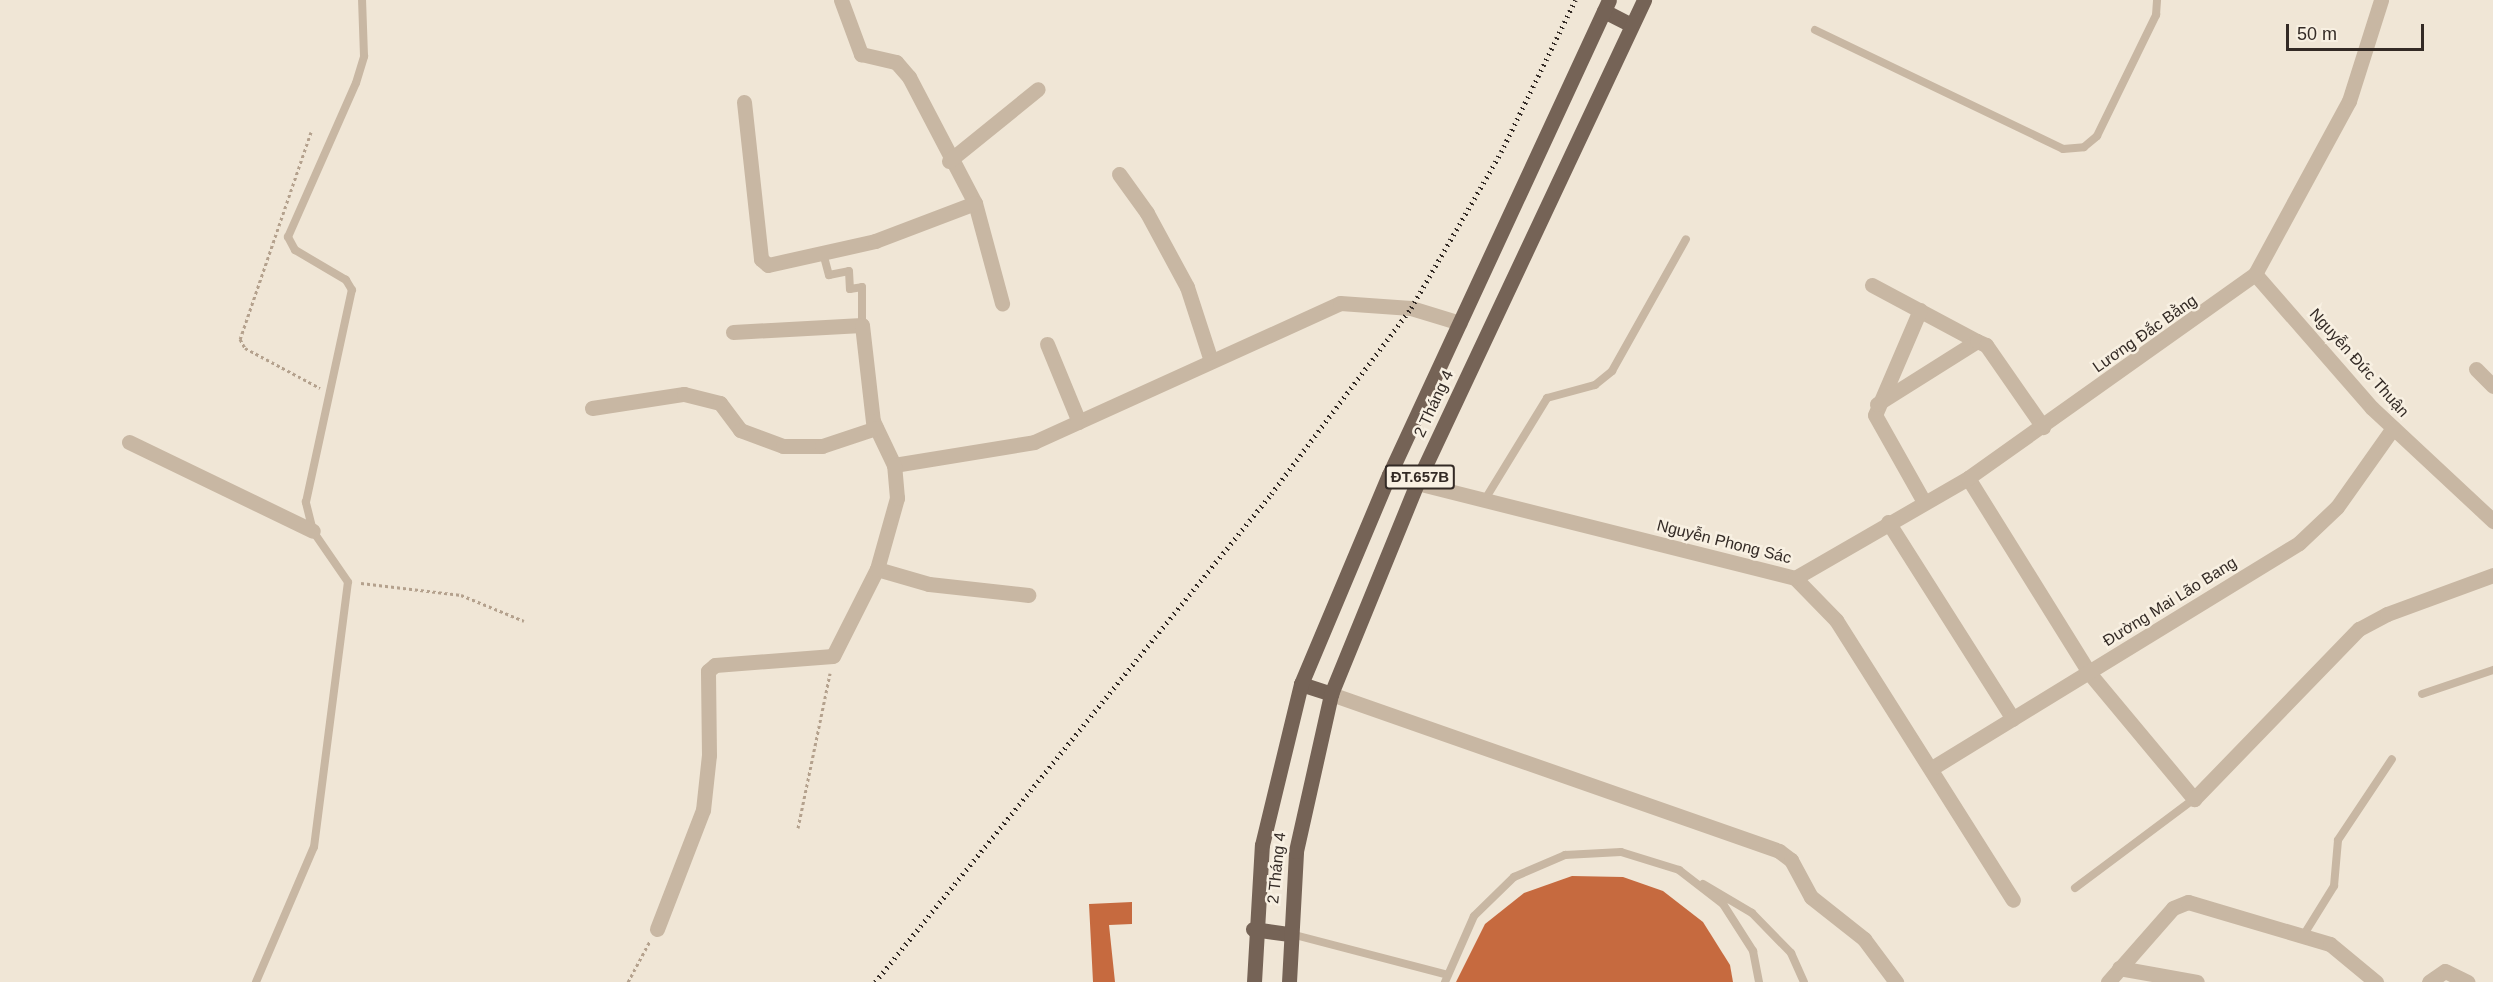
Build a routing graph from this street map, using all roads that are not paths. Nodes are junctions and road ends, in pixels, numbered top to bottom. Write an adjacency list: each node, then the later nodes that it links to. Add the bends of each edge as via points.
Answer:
1 (362, 0): 43 (lane, via 364,56 356,83 288,237 295,250 346,280 352,290 306,502)
2 (841, 0): 11 (street, via 861,54 904,69)
3 (1644, 0): 7 (main road, 2 Tháng 4 / ĐT.657B)
4 (2157, 0): 8 (lane, via 2156,15 2097,136 2084,147 2063,148)
5 (2381, 0): 16 (street, Lương Đắc Bằng, via 2349,101)
6 (1607, 6): 7 (main road); 20 (main road, 2 Tháng 4 / ĐT.657B)
7 (1632, 25): 38 (main road, 2 Tháng 4 / ĐT.657B)
8 (1815, 30)
9 (1038, 89): 11 (street)
10 (744, 102): 15 (street, via 761,259 768,265)
11 (949, 161): 13 (street)
12 (1119, 174): 25 (street, via 1147,213 1186,287)
13 (975, 203): 15 (street, via 875,241); 18 (street)
14 (1686, 239): 39 (lane, via 1612,371 1595,384 1547,398)
15 (823, 253): 21 (lane, via 829,275 849,271 850,289 862,287)
16 (2255, 274): 31 (street, Lương Đắc Bằng); 32 (street, Nguyễn Đức Thuận)
17 (1872, 285): 19 (street)
18 (1002, 303)
19 (1920, 309): 23 (street); 28 (street)
20 (1460, 323): 25 (street, via 1411,308 1350,302); 36 (main road, 2 Tháng 4 / ĐT.657B)
21 (862, 325): 22 (street); 33 (street)
22 (733, 332)
23 (1977, 341): 28 (street); 31 (street, via 1986,345)
24 (1047, 344): 30 (street)
25 (1211, 361): 30 (street)
26 (2476, 369): 27 (street)
27 (2493, 386)
28 (1876, 404): 40 (street, via 1879,426)
29 (592, 408): 33 (street, via 684,393 720,404 740,430 783,446 822,446)
30 (1079, 422): 35 (street, via 1034,442)
31 (2043, 427): 37 (street, Lương Đắc Bằng)
32 (2393, 428): 41 (street, Nguyễn Đức Thuận); 49 (street, Đường Mai Lão Bang, via 2322,525)
33 (876, 429): 35 (street)
34 (129, 442): 43 (street)
35 (894, 465): 44 (street, via 897,498)
36 (1389, 475): 38 (main road); 50 (main road, 2 Tháng 4 / ĐT.657B)
37 (1968, 478): 40 (street, Lương Đắc Bằng); 49 (street)
38 (1417, 483): 39 (street, Nguyễn Phong Sác); 51 (main road, 2 Tháng 4 / ĐT.657B)
39 (1484, 501): 46 (street, Nguyễn Phong Sác)
40 (1924, 502): 42 (street, Lương Đắc Bằng)
41 (2493, 521)
42 (1888, 522): 46 (street, Lương Đắc Bằng); 53 (street)
43 (314, 531): 67 (lane, via 348,582 314,847)
44 (877, 568): 47 (street, via 929,585); 60 (street, via 833,656 715,665 708,671 709,754 703,810)
45 (2493, 575): 56 (street, via 2387,614 2359,629)
46 (1794, 578): 55 (street, Nguyễn Phong Sác, via 1836,620)
47 (1029, 595)
48 (2493, 670): 52 (lane)
49 (2090, 674): 53 (street, Đường Mai Lão Bang); 56 (street)
50 (1301, 684): 51 (main road); 61 (main road, 2 Tháng 4 / ĐT.657B, via 1262,845)
51 (1331, 694): 62 (main road, 2 Tháng 4 / ĐT.657B, via 1305,797); 72 (street, via 1779,851 1791,860 1811,897 1864,939)
52 (2422, 694)
53 (2013, 719): 55 (street, Đường Mai Lão Bang)
54 (2392, 759): 63 (lane, via 2338,840 2334,886)
55 (1932, 768): 59 (street, Nguyễn Phong Sác)
56 (2194, 799): 58 (lane)
57 (1678, 870): 66 (lane, via 1621,852 1565,855 1514,877 1474,916); 70 (lane, via 1723,904 1753,951); 71 (lane, via 1752,912 1791,953)
58 (2075, 888)
59 (2013, 900)
60 (657, 929)
61 (1253, 929): 62 (main road); 68 (main road, 2 Tháng 4 / ĐT.657B)
62 (1290, 934): 66 (lane); 69 (main road, 2 Tháng 4 / ĐT.657B)
63 (2303, 936): 64 (street, via 2180,902); 75 (street, via 2347,953)
64 (2119, 968): 73 (street); 74 (street)
65 (2463, 977): 76 (street, via 2445,971)
66 (1445, 978)
67 (256, 982)
68 (1254, 982)
69 (1289, 982)
70 (1759, 982)
71 (1804, 982)
72 (1896, 982)
73 (2108, 982)
74 (2197, 982)
75 (2376, 982)
76 (2429, 982)

